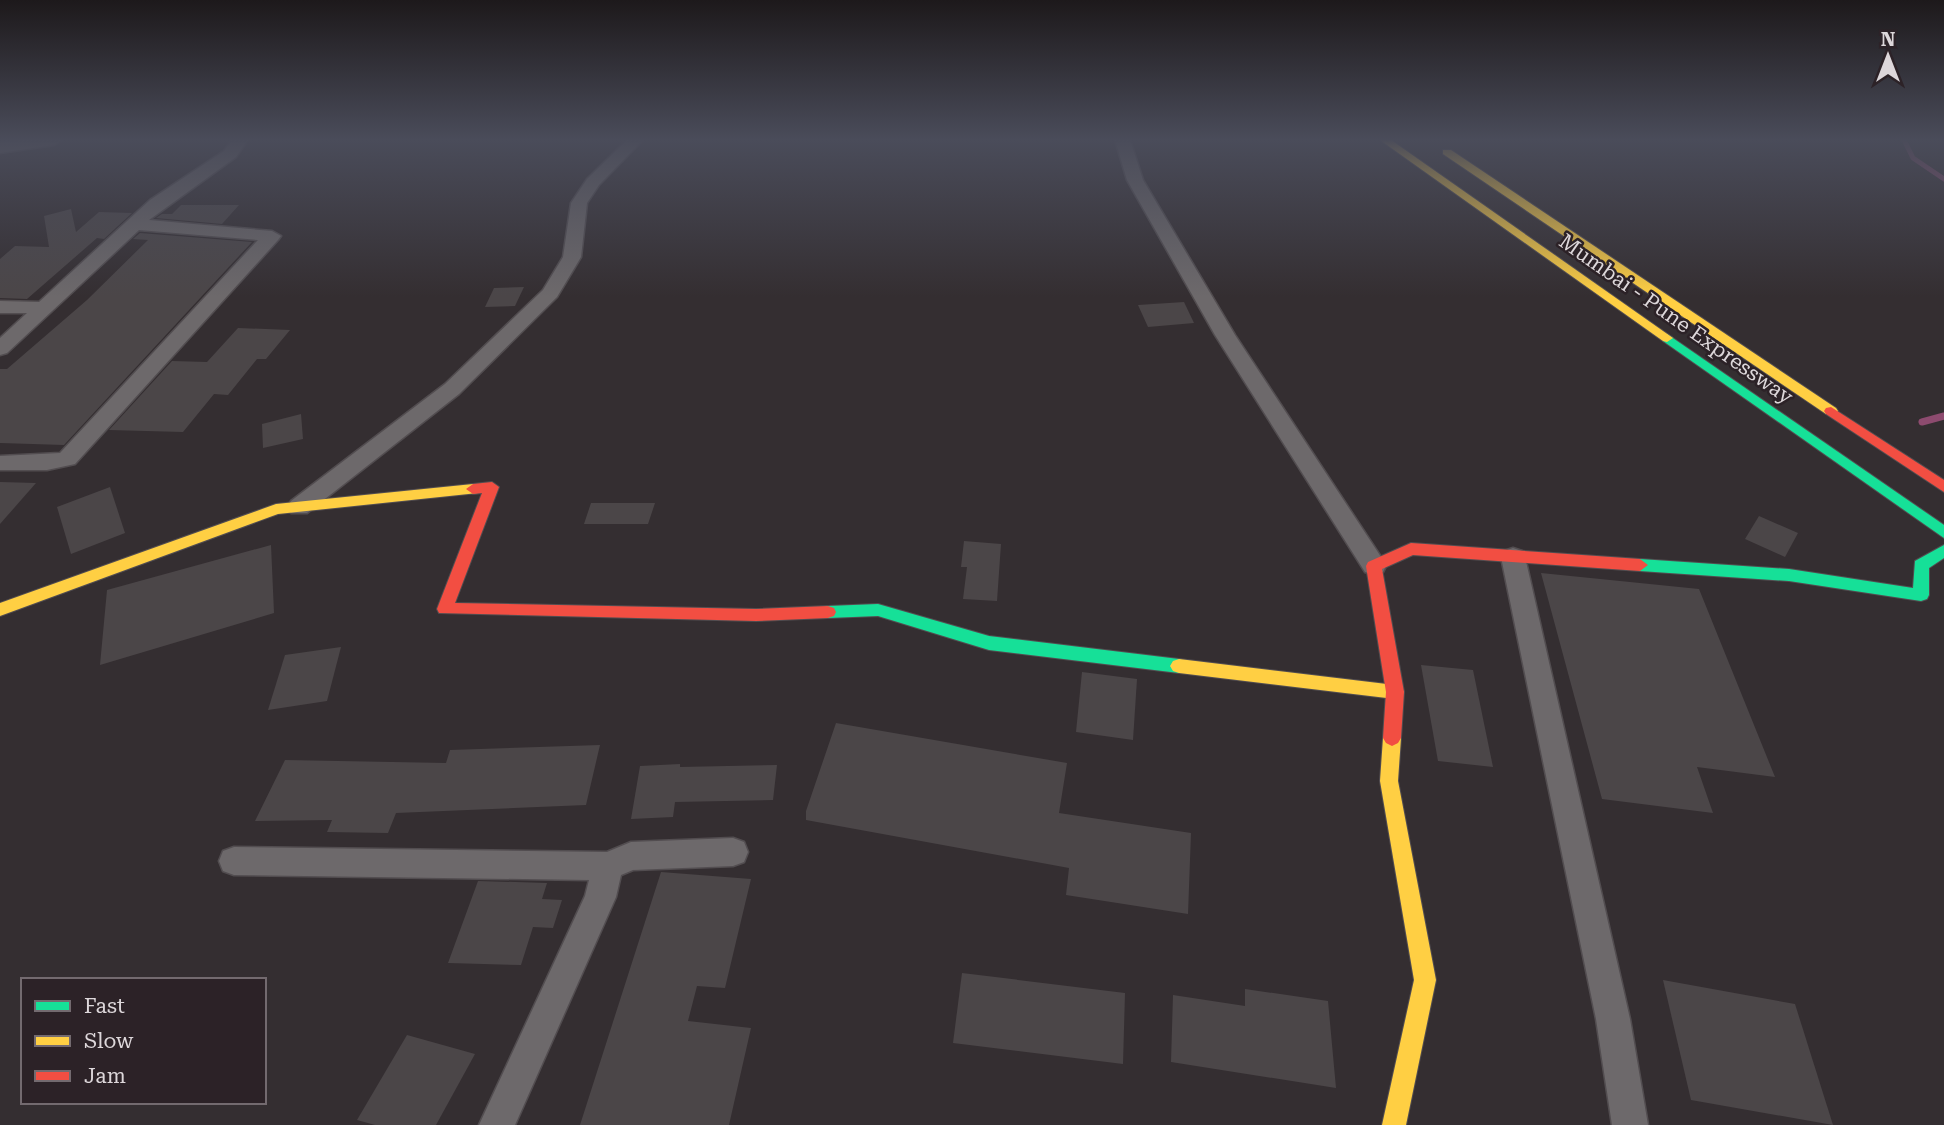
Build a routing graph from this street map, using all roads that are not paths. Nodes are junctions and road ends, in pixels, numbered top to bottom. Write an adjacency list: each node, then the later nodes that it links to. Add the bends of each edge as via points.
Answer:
1 (173, 192): 6 (street)
2 (586, 192): 12 (street, via 579,202 572,257 550,293 452,389)
3 (1142, 192): 16 (street, via 1225,335)
4 (1461, 192): 13 (main road, Mumbai - Pune Expressway)
5 (1508, 192): 11 (main road, Mumbai - Pune Expressway)
6 (134, 224): 8 (street); 10 (street, via 272,236 67,459)
7 (0, 307): 8 (street)
8 (44, 308): 9 (street)
9 (0, 349)
10 (0, 463)
11 (1944, 487)
12 (299, 507): 17 (main road, via 276,509); 18 (main road, via 492,487 445,609 756,615 878,610 989,643)
13 (1944, 533)
14 (1944, 551): 15 (main road, via 1921,565 1921,595 1789,575)
15 (1513, 557): 16 (main road, via 1411,549); 24 (street, via 1613,1018)
16 (1374, 566): 18 (main road)
17 (0, 610)
18 (1395, 692): 23 (main road, via 1389,781 1424,980)
19 (733, 852): 21 (street, via 631,856)
20 (234, 861): 21 (street)
21 (608, 866): 22 (street, via 600,897)
22 (498, 1125)
23 (1394, 1125)
24 (1630, 1125)

